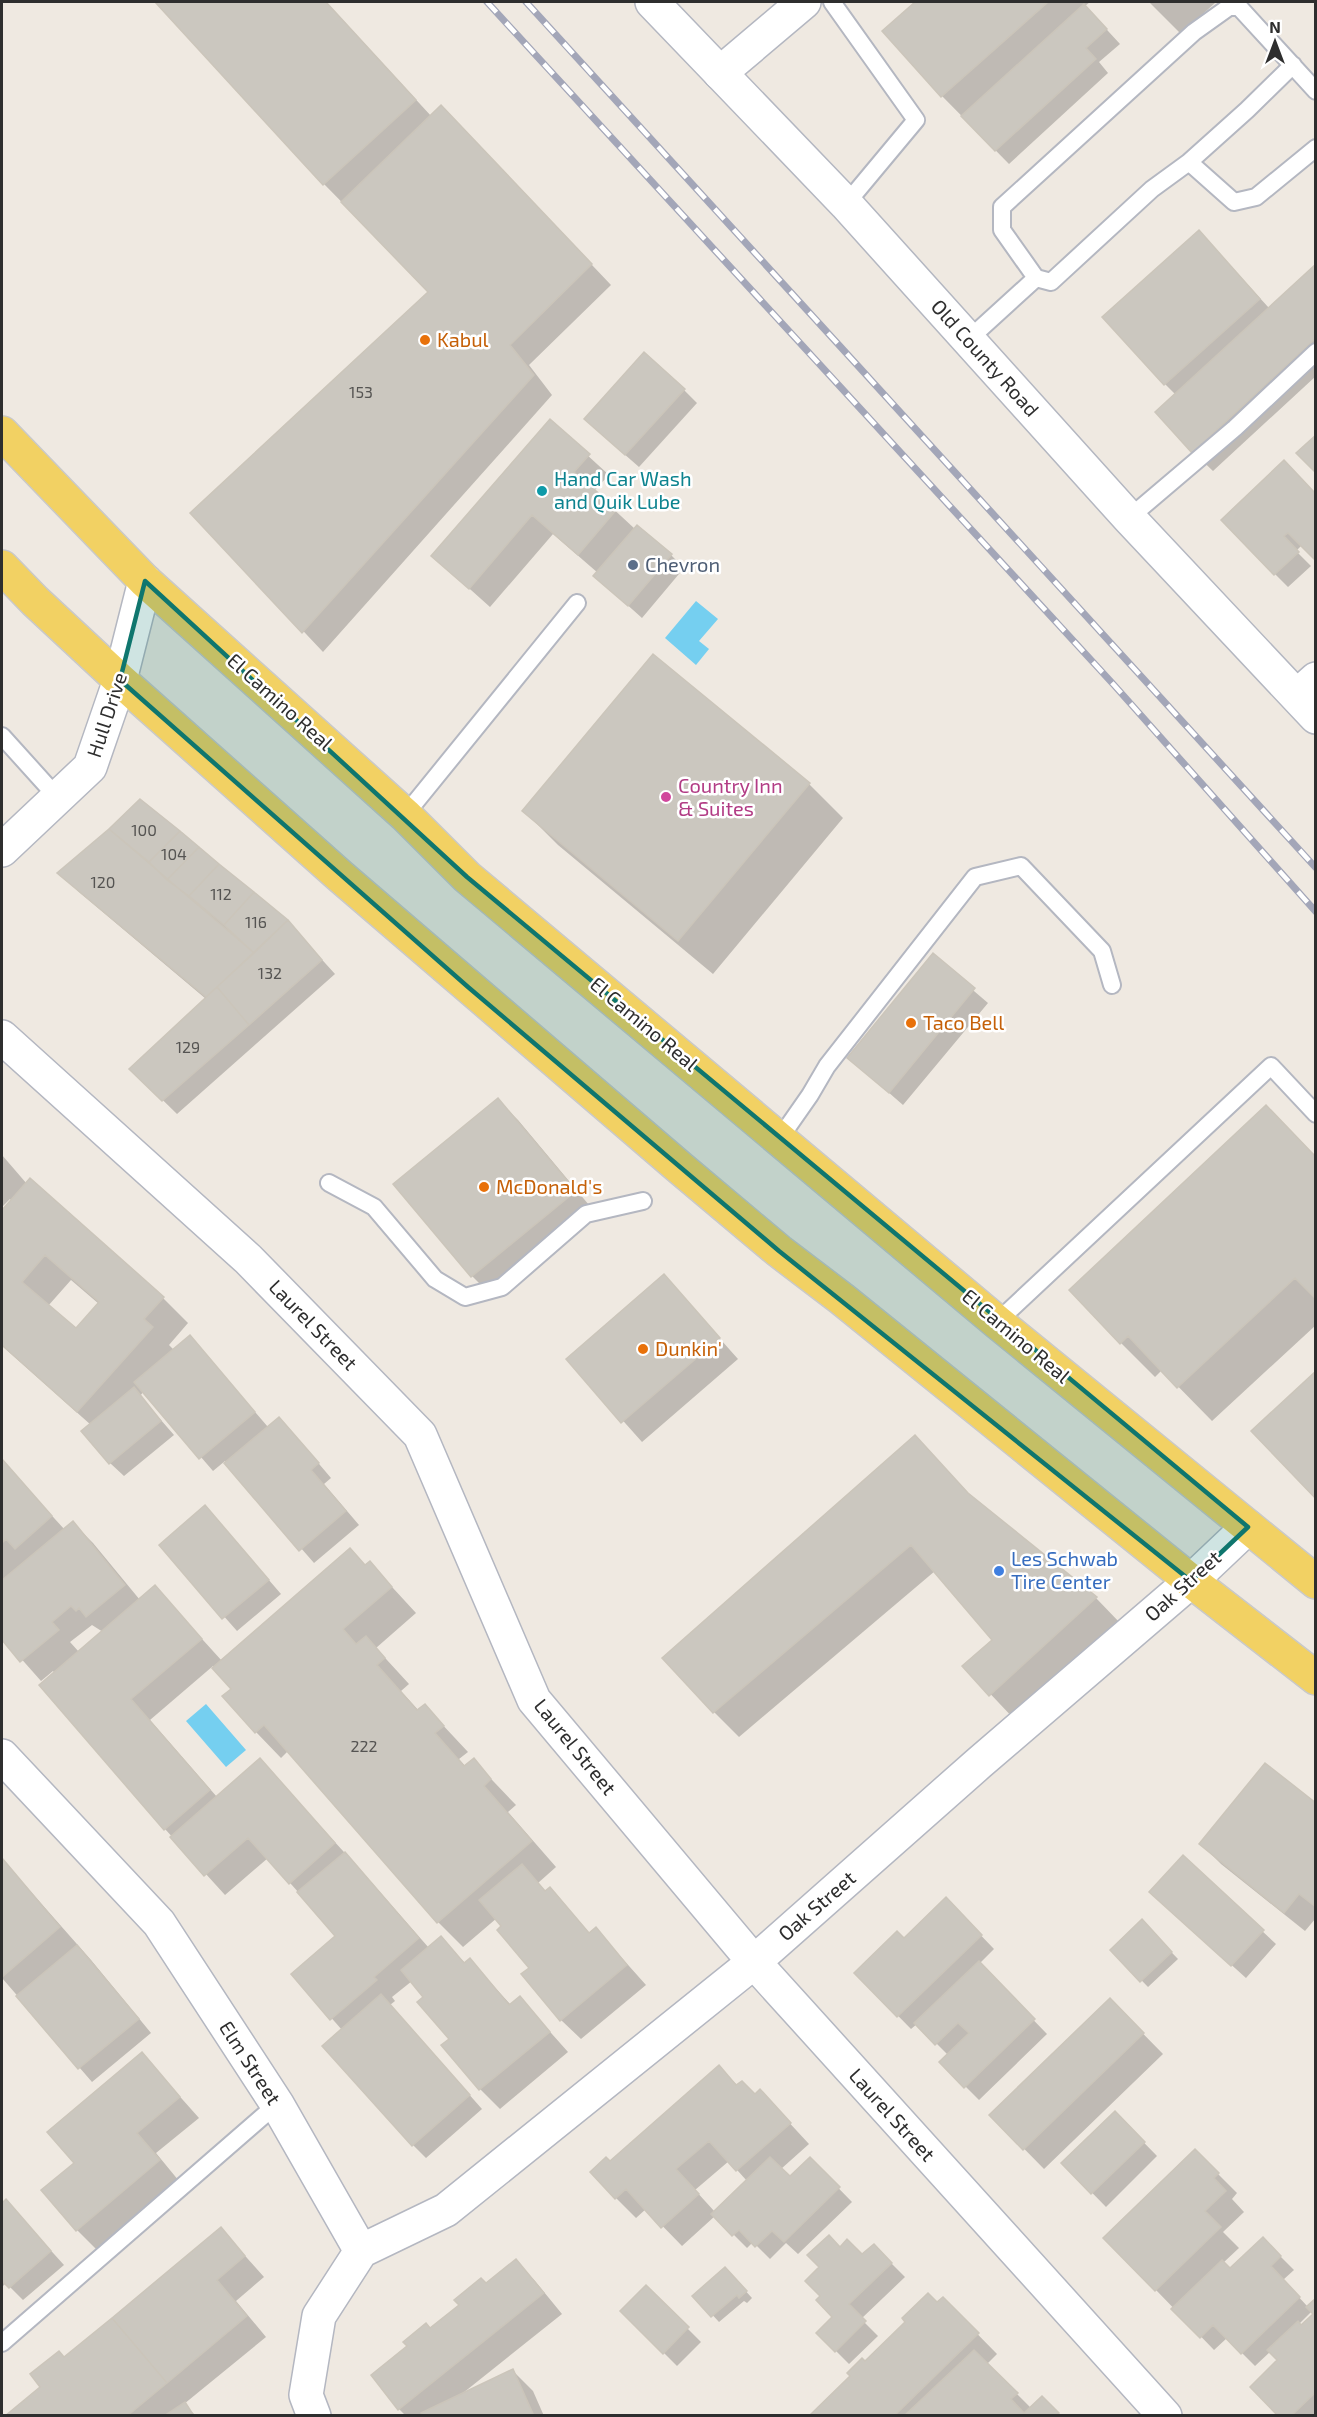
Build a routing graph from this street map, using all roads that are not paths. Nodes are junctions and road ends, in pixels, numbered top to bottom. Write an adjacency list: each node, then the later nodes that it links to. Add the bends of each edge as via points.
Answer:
1 (652, 2): 5 (street, Old County Road)
2 (804, 2): 5 (street)
3 (832, 2): 9 (lane, via 916,120)
4 (1293, 65): 6 (lane); 8 (lane); 10 (lane, via 1239,7 1229,7 1194,32 1002,207 1002,230)
5 (720, 73): 9 (street, Old County Road)
6 (1316, 91)
7 (1316, 148): 8 (lane, via 1256,197 1234,202)
8 (1189, 162): 10 (lane, via 1152,189 1051,282)
9 (846, 204): 11 (street, Old County Road)
10 (1036, 278): 11 (lane)
11 (969, 339): 14 (street, Old County Road)
12 (1316, 352): 14 (lane, via 1235,428)
13 (2, 433): 16 (main road, El Camino Real)
14 (1129, 518): 19 (street, Old County Road)
15 (2, 567): 18 (main road)
16 (145, 581): 18 (street, Hull Drive); 22 (main road, El Camino Real)
17 (577, 603): 22 (lane)
18 (120, 680): 21 (street, Hull Drive, via 90,767); 32 (main road, via 340,876 752,1228)
19 (1310, 697)
20 (2, 736): 21 (lane)
21 (57, 797): 23 (street, Hull Drive)
22 (405, 815): 27 (main road, El Camino Real, via 467,877)
23 (2, 850)
24 (1112, 985): 27 (lane, via 1102,951 1021,866 975,877 827,1066)
25 (2, 1037): 36 (street, Laurel Street, via 248,1259 420,1435 534,1701)
26 (1316, 1114): 30 (lane, via 1271,1066)
27 (780, 1138): 30 (main road, El Camino Real)
28 (329, 1183): 29 (lane, via 374,1207 435,1278 465,1297 502,1287 586,1214)
29 (643, 1201)
30 (998, 1322): 31 (main road, El Camino Real)
31 (1248, 1527): 32 (street, Oak Street); 33 (main road, El Camino Real)
32 (1191, 1581): 34 (main road); 36 (street, Oak Street)
33 (1316, 1582)
34 (1316, 1678)
35 (2, 1756): 37 (street, Elm Street, via 159,1923)
36 (754, 1962): 38 (street, Oak Street, via 446,2210); 41 (street, Laurel Street)
37 (277, 2104): 38 (street, Elm Street); 39 (lane)
38 (361, 2252): 40 (street, via 319,2316 306,2395)
39 (2, 2343)
40 (314, 2415)
41 (1165, 2415)

